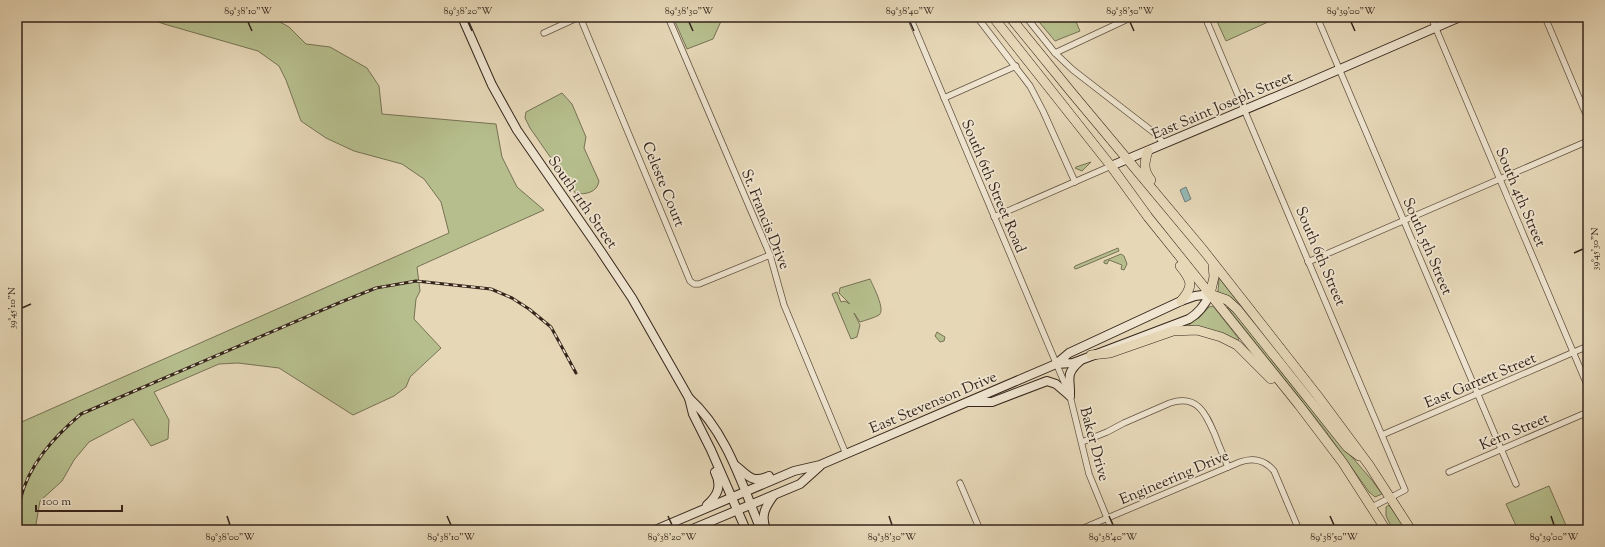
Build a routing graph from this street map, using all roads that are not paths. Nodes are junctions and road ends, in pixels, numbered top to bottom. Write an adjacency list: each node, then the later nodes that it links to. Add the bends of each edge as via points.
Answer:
1 (462, 17): 46 (main road, South 11th Street, via 492,85 516,130 632,298)
2 (580, 17): 16 (street); 34 (street, Celeste Court, via 690,281 699,284)
3 (668, 17): 34 (street, St. Francis Drive)
4 (910, 17): 20 (street, South 6th Street Road)
5 (977, 17): 18 (street)
6 (993, 17): 27 (main road)
7 (1010, 17): 26 (main road)
8 (1026, 17): 17 (street)
9 (1132, 17): 17 (street)
10 (1205, 17): 21 (street, South 6th Street)
11 (1317, 17): 19 (street, South 5th Street)
12 (1431, 17): 15 (street, South 4th Street)
13 (1460, 17): 15 (main road, East Saint Joseph Street)
14 (1545, 17): 22 (street)
15 (1436, 28): 19 (main road, East Saint Joseph Street); 28 (street, South 4th Street)
16 (544, 32)
17 (1055, 53): 24 (street, via 1084,79 1157,135)
18 (1016, 66): 20 (street); 29 (street, via 1036,97)
19 (1339, 69): 21 (main road, East Saint Joseph Street); 32 (street, South 5th Street)
20 (944, 98): 31 (street, South 6th Street Road)
21 (1244, 110): 24 (main road, East Saint Joseph Street); 36 (street, South 6th Street)
22 (1588, 119)
23 (1588, 141): 28 (street)
24 (1164, 144): 25 (main road, East Saint Joseph Street)
25 (1148, 151): 26 (main road, East Saint Joseph Street); 33 (main road, via 1144,167 1147,175 1185,222)
26 (1127, 160): 27 (main road, East Saint Joseph Street); 33 (main road)
27 (1112, 166): 29 (street, East Saint Joseph Street); 30 (main road)
28 (1499, 179): 32 (street); 40 (street, South 4th Street)
29 (1074, 182): 31 (street, East Saint Joseph Street)
30 (1134, 199): 37 (main road); 38 (main road, via 1147,224 1190,281 1190,291)
31 (994, 217): 42 (street, South 6th Street Road)
32 (1404, 221): 36 (street); 44 (street, South 5th Street)
33 (1189, 235): 35 (main road)
34 (770, 254): 54 (street, St. Francis Drive, via 784,305)
35 (1212, 262): 37 (main road, via 1214,277); 57 (main road)
36 (1308, 262): 51 (street, South 6th Street)
37 (1210, 294): 38 (main road, East Stevenson Drive); 41 (main road, East Stevenson Drive, via 1206,304 1189,319); 48 (main road); 57 (main road, via 1227,300 1237,309 1347,447)
38 (1181, 301): 42 (main road, East Stevenson Drive, via 1069,353)
39 (1588, 346): 40 (street, East Garrett Street)
40 (1573, 352): 43 (street, South 4th Street); 44 (street, East Garrett Street)
41 (1088, 356): 42 (main road, East Stevenson Drive, via 1073,362); 45 (main road, via 1069,376); 48 (main road, via 1110,353 1173,331 1205,332 1237,345)
42 (1056, 364): 45 (street, Baker Drive); 47 (main road, East Stevenson Drive)
43 (1588, 387)
44 (1477, 394): 51 (street, East Garrett Street); 53 (street, South 5th Street)
45 (1070, 396): 47 (main road, via 1056,384 1047,381 992,402); 52 (street, Baker Drive)
46 (690, 398): 50 (main road, South 11th Street); 55 (main road, South 11th Street, via 711,422)
47 (967, 402): 54 (main road, East Stevenson Drive)
48 (1299, 405): 68 (main road, via 1343,463)
49 (1588, 412): 53 (street, Kern Street)
50 (694, 416): 65 (main road, South 11th Street); 69 (main road, via 693,425 720,483 716,495)
51 (1382, 435): 66 (street, South 6th Street, via 1405,490)
52 (1082, 442): 59 (street, via 1170,403 1188,401 1198,406 1207,417); 71 (street, Baker Drive, via 1093,485)
53 (1501, 450): 60 (street, Kern Street); 62 (street, South 5th Street)
54 (846, 454): 56 (main road, East Stevenson Drive)
55 (734, 465): 58 (main road, via 747,476 758,479 798,464); 63 (main road, South 11th Street)
56 (820, 465): 58 (main road, East Stevenson Drive); 64 (main road, East Stevenson Drive, via 800,484)
57 (1369, 465): 66 (main road)
58 (811, 467): 63 (main road, East Stevenson Drive, via 794,471)
59 (1228, 467): 71 (street, Engineering Drive); 80 (street, Engineering Drive, via 1255,459 1266,464 1276,474)
60 (1449, 472)
61 (960, 482): 77 (street)
62 (1516, 484)
63 (744, 492): 65 (main road, East Stevenson Drive); 67 (main road, South 11th Street)
64 (775, 494): 67 (main road, East Stevenson Drive); 76 (main road, via 764,511 763,521)
65 (732, 497): 69 (main road, East Stevenson Drive); 70 (main road, South 11th Street)
66 (1390, 497): 68 (street, South 6th Street); 82 (main road)
67 (750, 505): 70 (main road, East Stevenson Drive); 75 (main road, South 11th Street)
68 (1372, 507): 81 (main road)
69 (703, 509): 72 (main road, East Stevenson Drive)
70 (737, 510): 73 (main road, East Stevenson Drive); 74 (main road, South 11th Street)
71 (1107, 518): 78 (street, Engineering Drive); 79 (street, Baker Drive)
72 (655, 530)
73 (690, 530)
74 (746, 530)
75 (761, 530)
76 (766, 530)
77 (980, 530)
78 (1079, 530)
79 (1112, 530)
80 (1299, 530)
81 (1386, 530)
82 (1411, 530)

